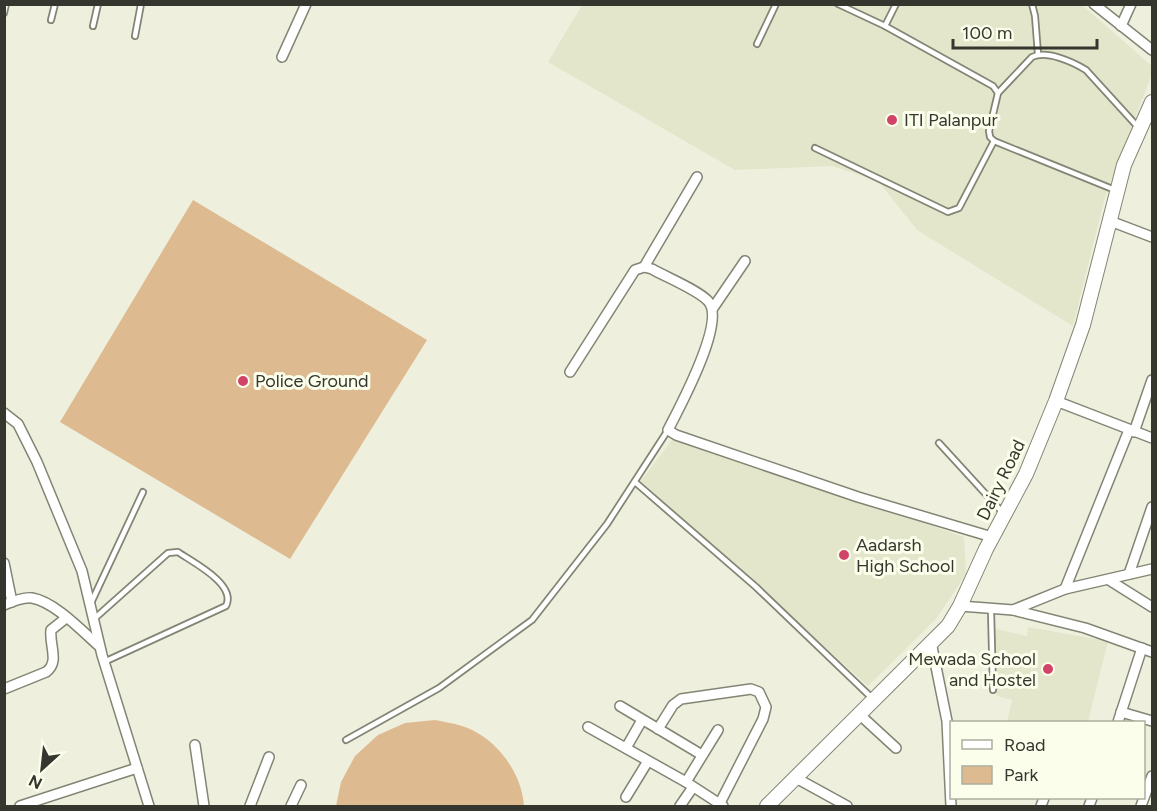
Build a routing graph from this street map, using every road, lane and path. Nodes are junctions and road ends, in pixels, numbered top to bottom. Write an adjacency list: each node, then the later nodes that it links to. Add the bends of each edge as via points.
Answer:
1 (6, 4): 12 (lane)
2 (55, 4): 13 (lane)
3 (98, 4): 14 (lane)
4 (141, 4): 17 (lane)
5 (306, 4): 21 (street)
6 (776, 4): 18 (lane)
7 (838, 4): 15 (lane)
8 (896, 4): 15 (lane)
9 (1032, 4): 20 (lane)
10 (1094, 4): 16 (street)
11 (1131, 4): 16 (street)
12 (4, 13)
13 (51, 21)
14 (93, 26)
15 (885, 26): 22 (lane, via 993,86)
16 (1120, 26): 19 (street)
17 (135, 36)
18 (758, 44)
19 (1152, 50)
20 (1038, 54): 22 (lane); 24 (lane, via 1086,70)
21 (282, 57)
22 (998, 93): 25 (lane, via 989,131)
23 (1152, 102): 24 (street, Dairy Road)
24 (1146, 122): 28 (street, Dairy Road, via 1124,165)
25 (994, 141): 26 (lane, via 959,208 948,212); 28 (lane)
26 (815, 148)
27 (697, 177): 32 (street)
28 (1118, 190): 29 (street, Dairy Road)
29 (1110, 221): 30 (street); 36 (street, Dairy Road, via 1083,325)
30 (1152, 237)
31 (745, 261): 33 (street)
32 (644, 267): 33 (street, via 701,296); 34 (street, via 635,270)
33 (712, 308): 38 (street, via 703,359)
34 (570, 372)
35 (1152, 380): 39 (street)
36 (1056, 401): 39 (street); 45 (street, Dairy Road)
37 (4, 412): 53 (street, via 18,424 37,462 82,571)
38 (668, 430): 42 (lane); 46 (street, via 858,497)
39 (1131, 431): 40 (street); 51 (street)
40 (1152, 438)
41 (939, 443): 45 (lane)
42 (635, 482): 67 (lane, via 756,586); 77 (lane, via 532,620 439,688)
43 (143, 492): 53 (lane)
44 (1152, 507): 49 (street)
45 (1005, 515): 46 (street, Dairy Road)
46 (992, 537): 54 (street, Dairy Road)
47 (4, 562): 52 (street)
48 (1152, 569): 49 (street)
49 (1129, 574): 50 (street)
50 (1109, 580): 51 (street); 55 (street)
51 (1065, 589): 57 (street)
52 (8, 603): 58 (street, via 32,598)
53 (90, 605): 59 (street)
54 (960, 606): 56 (street); 60 (street, Dairy Road, via 948,626)
55 (1152, 607)
56 (991, 610): 57 (street); 66 (lane)
57 (1013, 610): 62 (street, via 1085,628)
58 (66, 618): 61 (street); 65 (street, via 51,630 51,669)
59 (93, 620): 61 (street); 64 (lane, via 172,552 212,575 228,597 226,606)
60 (931, 642): 67 (street, Dairy Road); 89 (street, via 947,721)
61 (99, 646): 64 (street)
62 (1142, 648): 63 (street); 69 (street)
63 (1152, 652)
64 (104, 662): 84 (street)
65 (4, 688)
66 (993, 690)
67 (874, 700): 70 (street, Dairy Road)
68 (620, 706): 71 (street)
69 (1121, 712): 72 (street); 73 (street)
70 (859, 714): 80 (street); 86 (street, Dairy Road)
71 (642, 720): 75 (street); 79 (street)
72 (1119, 721)
73 (1152, 721)
74 (588, 727): 79 (street)
75 (658, 729): 81 (street); 92 (street, via 681,699 750,689 759,692 766,707 763,719)
76 (718, 730): 81 (street)
77 (346, 740)
78 (195, 745): 95 (street)
79 (626, 748): 83 (street)
80 (896, 748)
81 (702, 754): 87 (street)
82 (269, 757): 96 (street)
83 (648, 761): 87 (street); 91 (street)
84 (137, 768): 93 (street); 94 (street)
85 (1152, 776): 90 (street)
86 (796, 778): 99 (street, Dairy Road); 100 (street)
87 (689, 784): 92 (street); 98 (street)
88 (302, 785): 97 (street)
89 (950, 786)
90 (1145, 796)
91 (626, 797)
92 (722, 805)
93 (20, 807)
94 (149, 807)
95 (204, 807)
96 (250, 807)
97 (291, 807)
98 (680, 807)
99 (767, 807)
100 (847, 807)

